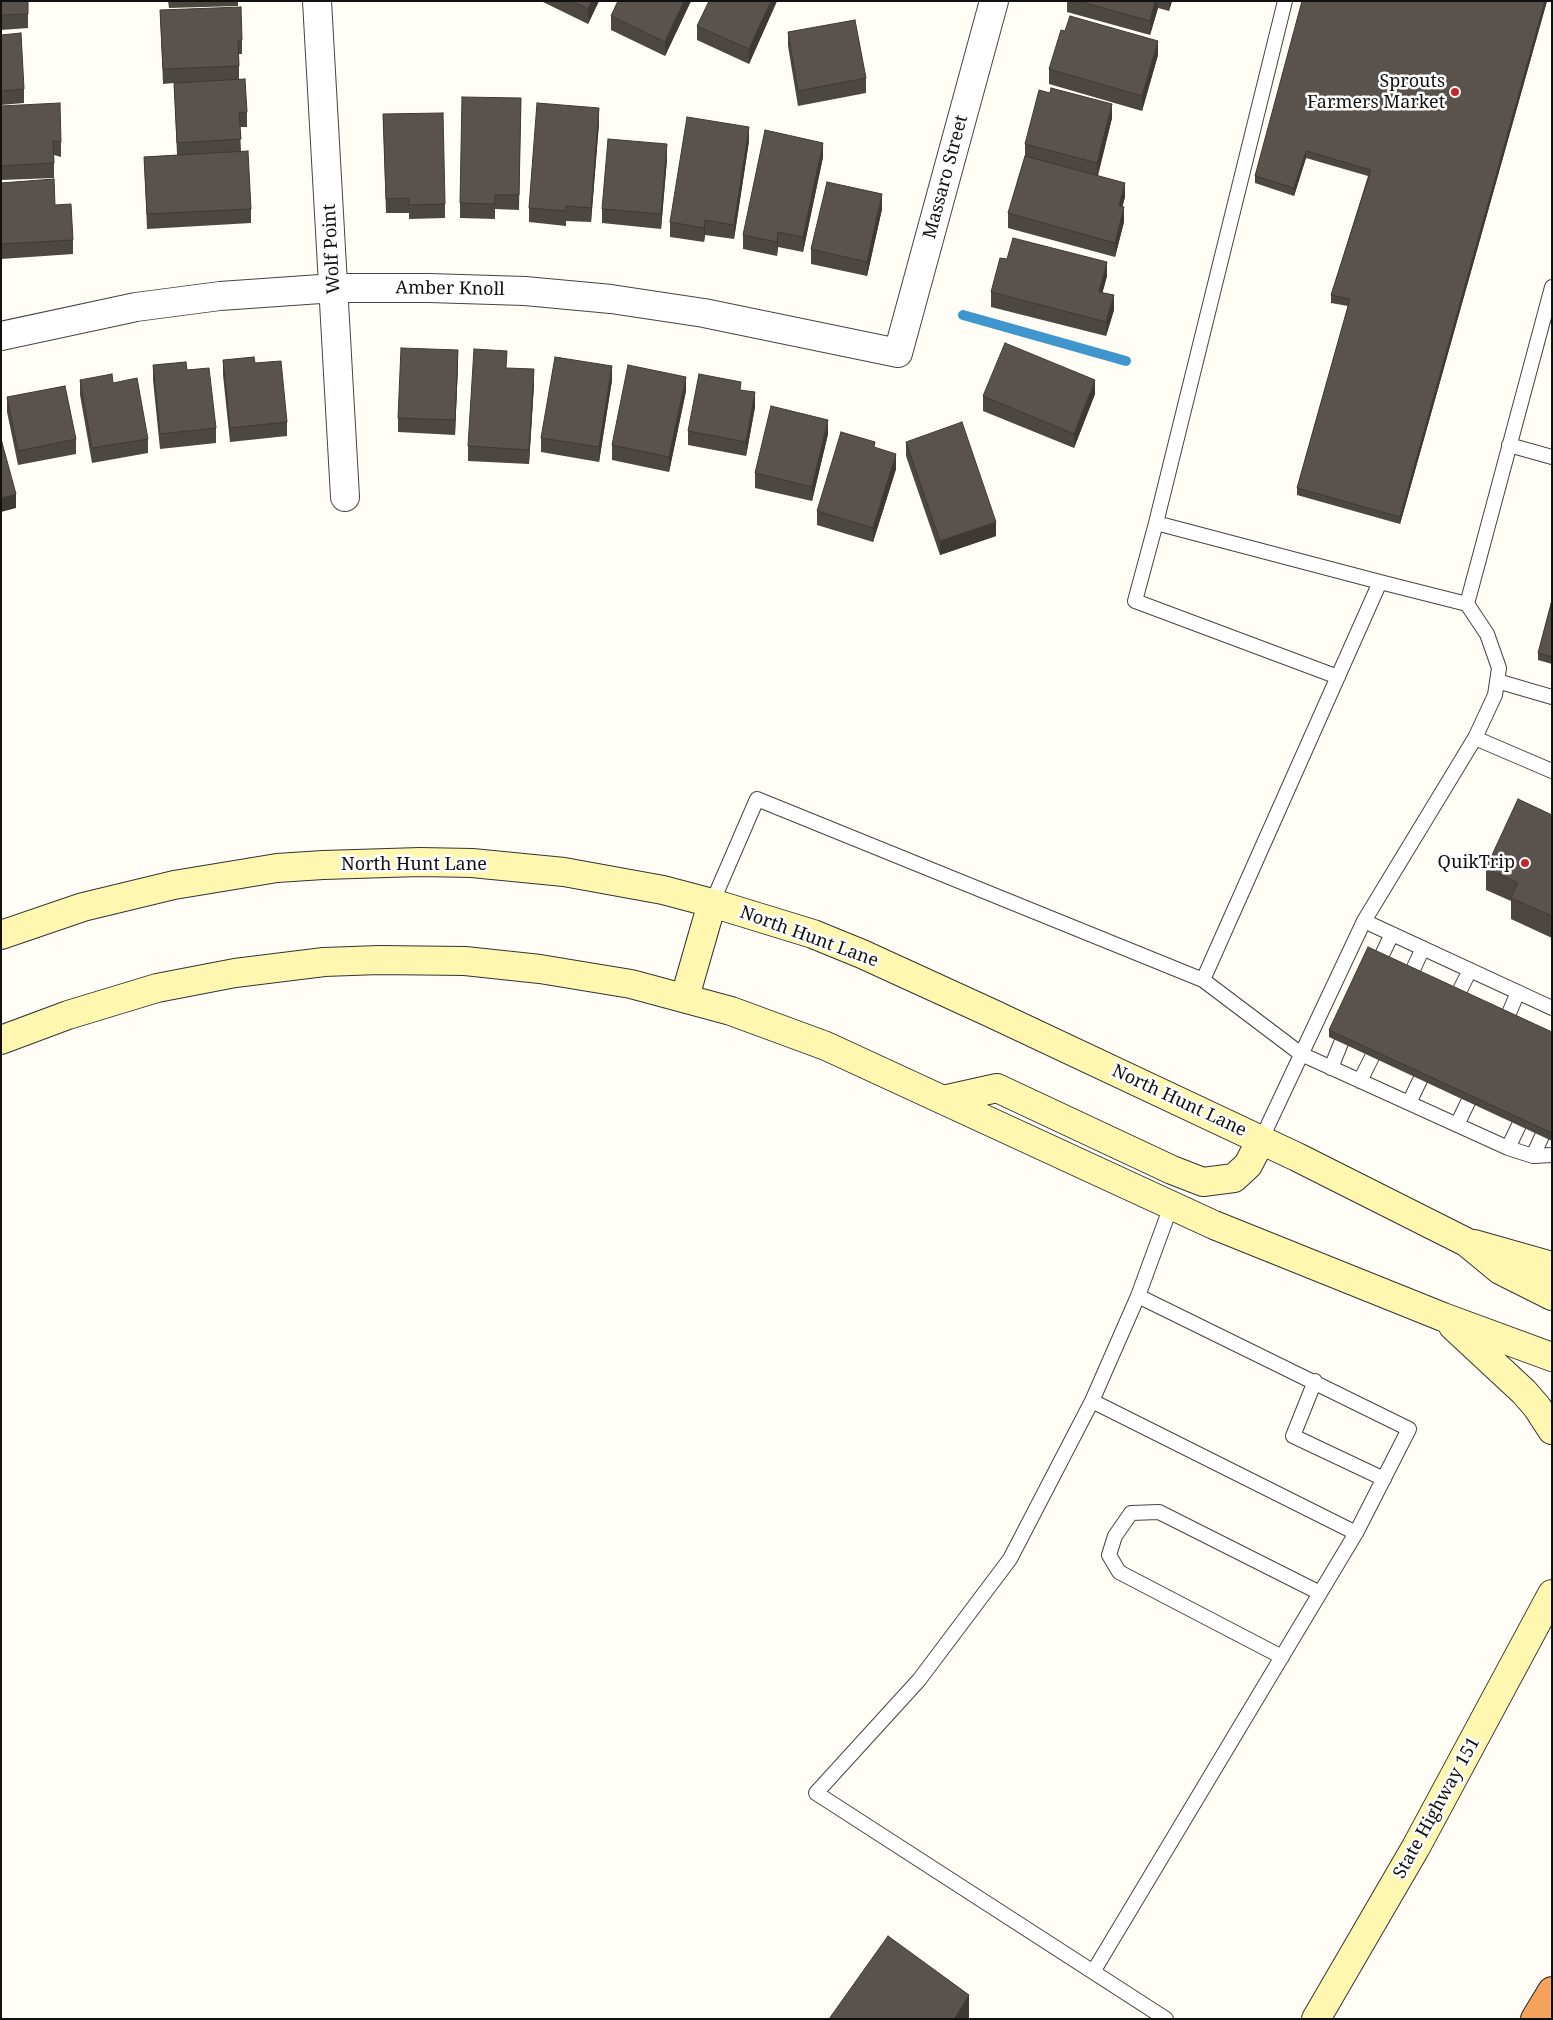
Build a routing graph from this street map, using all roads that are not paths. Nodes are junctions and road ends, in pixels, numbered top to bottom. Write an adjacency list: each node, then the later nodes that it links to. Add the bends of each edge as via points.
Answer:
1 (317, 1): 5 (street, Wolf Point)
2 (1285, 1): 11 (lane)
3 (987, 3): 7 (street, Massaro Street)
4 (1552, 287): 8 (lane)
5 (335, 288): 6 (street, Amber Knoll, via 136,307); 7 (street, Amber Knoll, via 515,291 610,299 704,313); 10 (street, Wolf Point)
6 (1, 336)
7 (898, 353)
8 (1509, 445): 9 (lane); 13 (lane)
9 (1552, 457)
10 (345, 497)
11 (1156, 523): 12 (lane); 14 (lane, via 1135,601)
12 (1380, 582): 13 (lane); 14 (lane)
13 (1467, 604): 15 (lane, via 1487,634 1499,668)
14 (1338, 677): 27 (lane)
15 (1497, 682): 16 (lane); 17 (lane, via 1496,695)
16 (1552, 697)
17 (1474, 738): 18 (lane); 20 (lane)
18 (1552, 771)
19 (712, 903): 22 (main road, North Hunt Lane, via 609,879 547,870 472,863 370,862 277,868 174,885 83,907); 27 (lane, via 757,799); 30 (main road); 46 (main road, North Hunt Lane, via 813,934 862,954)
20 (1364, 922): 21 (lane); 35 (lane)
21 (1392, 934): 23 (lane); 24 (lane)
22 (1, 935)
23 (1423, 948): 25 (lane); 26 (lane)
24 (1380, 959)
25 (1470, 970): 28 (lane); 29 (lane)
26 (1411, 974)
27 (1203, 980): 35 (lane)
28 (1518, 992): 31 (lane); 32 (lane)
29 (1457, 996)
30 (685, 997): 33 (main road, via 588,976 497,964 426,960 324,962 235,973 157,988 68,1015); 40 (main road, via 817,1043)
31 (1552, 1008)
32 (1507, 1018)
33 (1, 1040)
34 (1341, 1043): 37 (lane)
35 (1301, 1054): 37 (lane); 46 (lane)
36 (1372, 1057): 39 (lane)
37 (1331, 1068): 39 (lane)
38 (1420, 1080): 42 (lane)
39 (1360, 1081): 42 (lane)
40 (943, 1100): 46 (main road, via 997,1088 1203,1182 1234,1178 1248,1165); 50 (main road)
41 (1468, 1102): 43 (lane)
42 (1409, 1103): 43 (lane)
43 (1457, 1125): 47 (lane)
44 (1519, 1125): 47 (lane)
45 (1542, 1136): 49 (lane)
46 (1260, 1140): 51 (main road, North Hunt Lane)
47 (1508, 1148): 49 (lane)
48 (1552, 1155): 49 (lane)
49 (1533, 1156)
50 (1171, 1206): 53 (lane); 55 (main road, via 1272,1250)
51 (1466, 1242): 52 (main road); 54 (main road, North Hunt Lane, via 1500,1270)
52 (1552, 1266)
53 (1138, 1296): 57 (lane); 58 (lane)
54 (1552, 1296)
55 (1443, 1317): 56 (main road); 59 (main road, via 1524,1392)
56 (1552, 1357)
57 (1314, 1382): 60 (lane, via 1293,1436); 60 (lane, via 1409,1429)
58 (1092, 1401): 61 (lane); 65 (lane, via 1010,1559 919,1680 816,1793)
59 (1552, 1430)
60 (1384, 1479): 61 (lane)
61 (1356, 1533): 62 (lane)
62 (1320, 1593): 64 (lane); 64 (lane, via 1159,1512 1131,1513 1115,1536 1109,1555 1118,1572)
63 (1552, 1594): 68 (main road, State Highway 151, via 1416,1847)
64 (1282, 1657): 65 (lane)
65 (1092, 1972): 67 (lane)
66 (1552, 1991): 69 (highway)
67 (1166, 2019)
68 (1316, 2019)
69 (1535, 2019)

